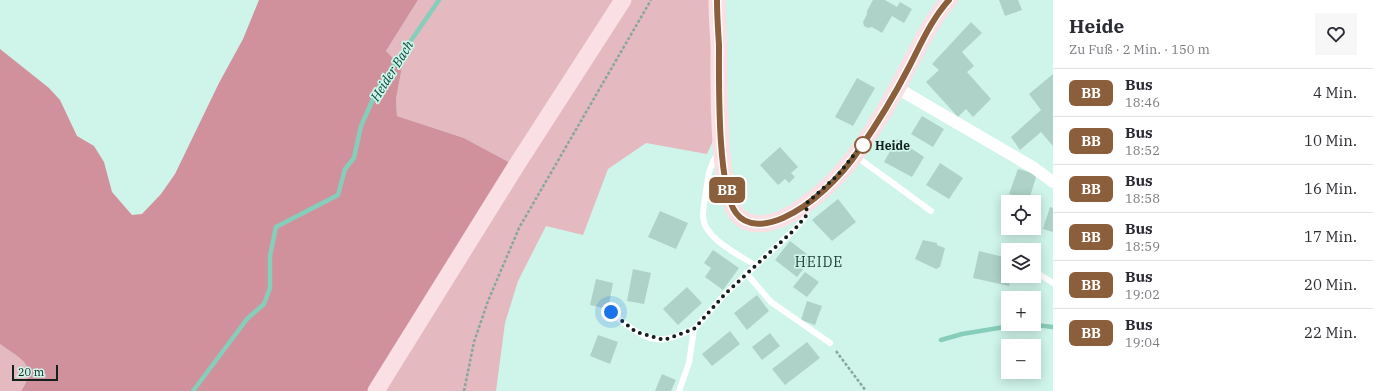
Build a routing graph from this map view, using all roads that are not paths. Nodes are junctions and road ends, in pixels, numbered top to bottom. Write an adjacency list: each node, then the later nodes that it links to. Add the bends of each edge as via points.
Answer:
1 (623, 0): 17 (main road)
2 (949, 0): 4 (main road, via 934,19)
3 (717, 6): 5 (main road)
4 (897, 88): 6 (main road); 7 (street, via 1034,168)
5 (722, 147): 8 (main road, via 728,198 732,208 741,218 754,224 770,223 790,215); 10 (lane, via 711,163 703,217 708,231 719,242)
6 (855, 156): 8 (main road); 9 (lane)
7 (1053, 182)
8 (807, 203): 10 (lane, via 806,216 780,244)
9 (931, 211)
10 (755, 265): 11 (lane)
11 (746, 273): 15 (lane); 16 (lane, via 771,302)
12 (1041, 275): 13 (lane)
13 (1053, 283)
14 (611, 312): 15 (lane, via 636,332 664,340)
15 (694, 329): 18 (lane, via 689,363)
16 (830, 343)
17 (376, 391)
18 (679, 391)

